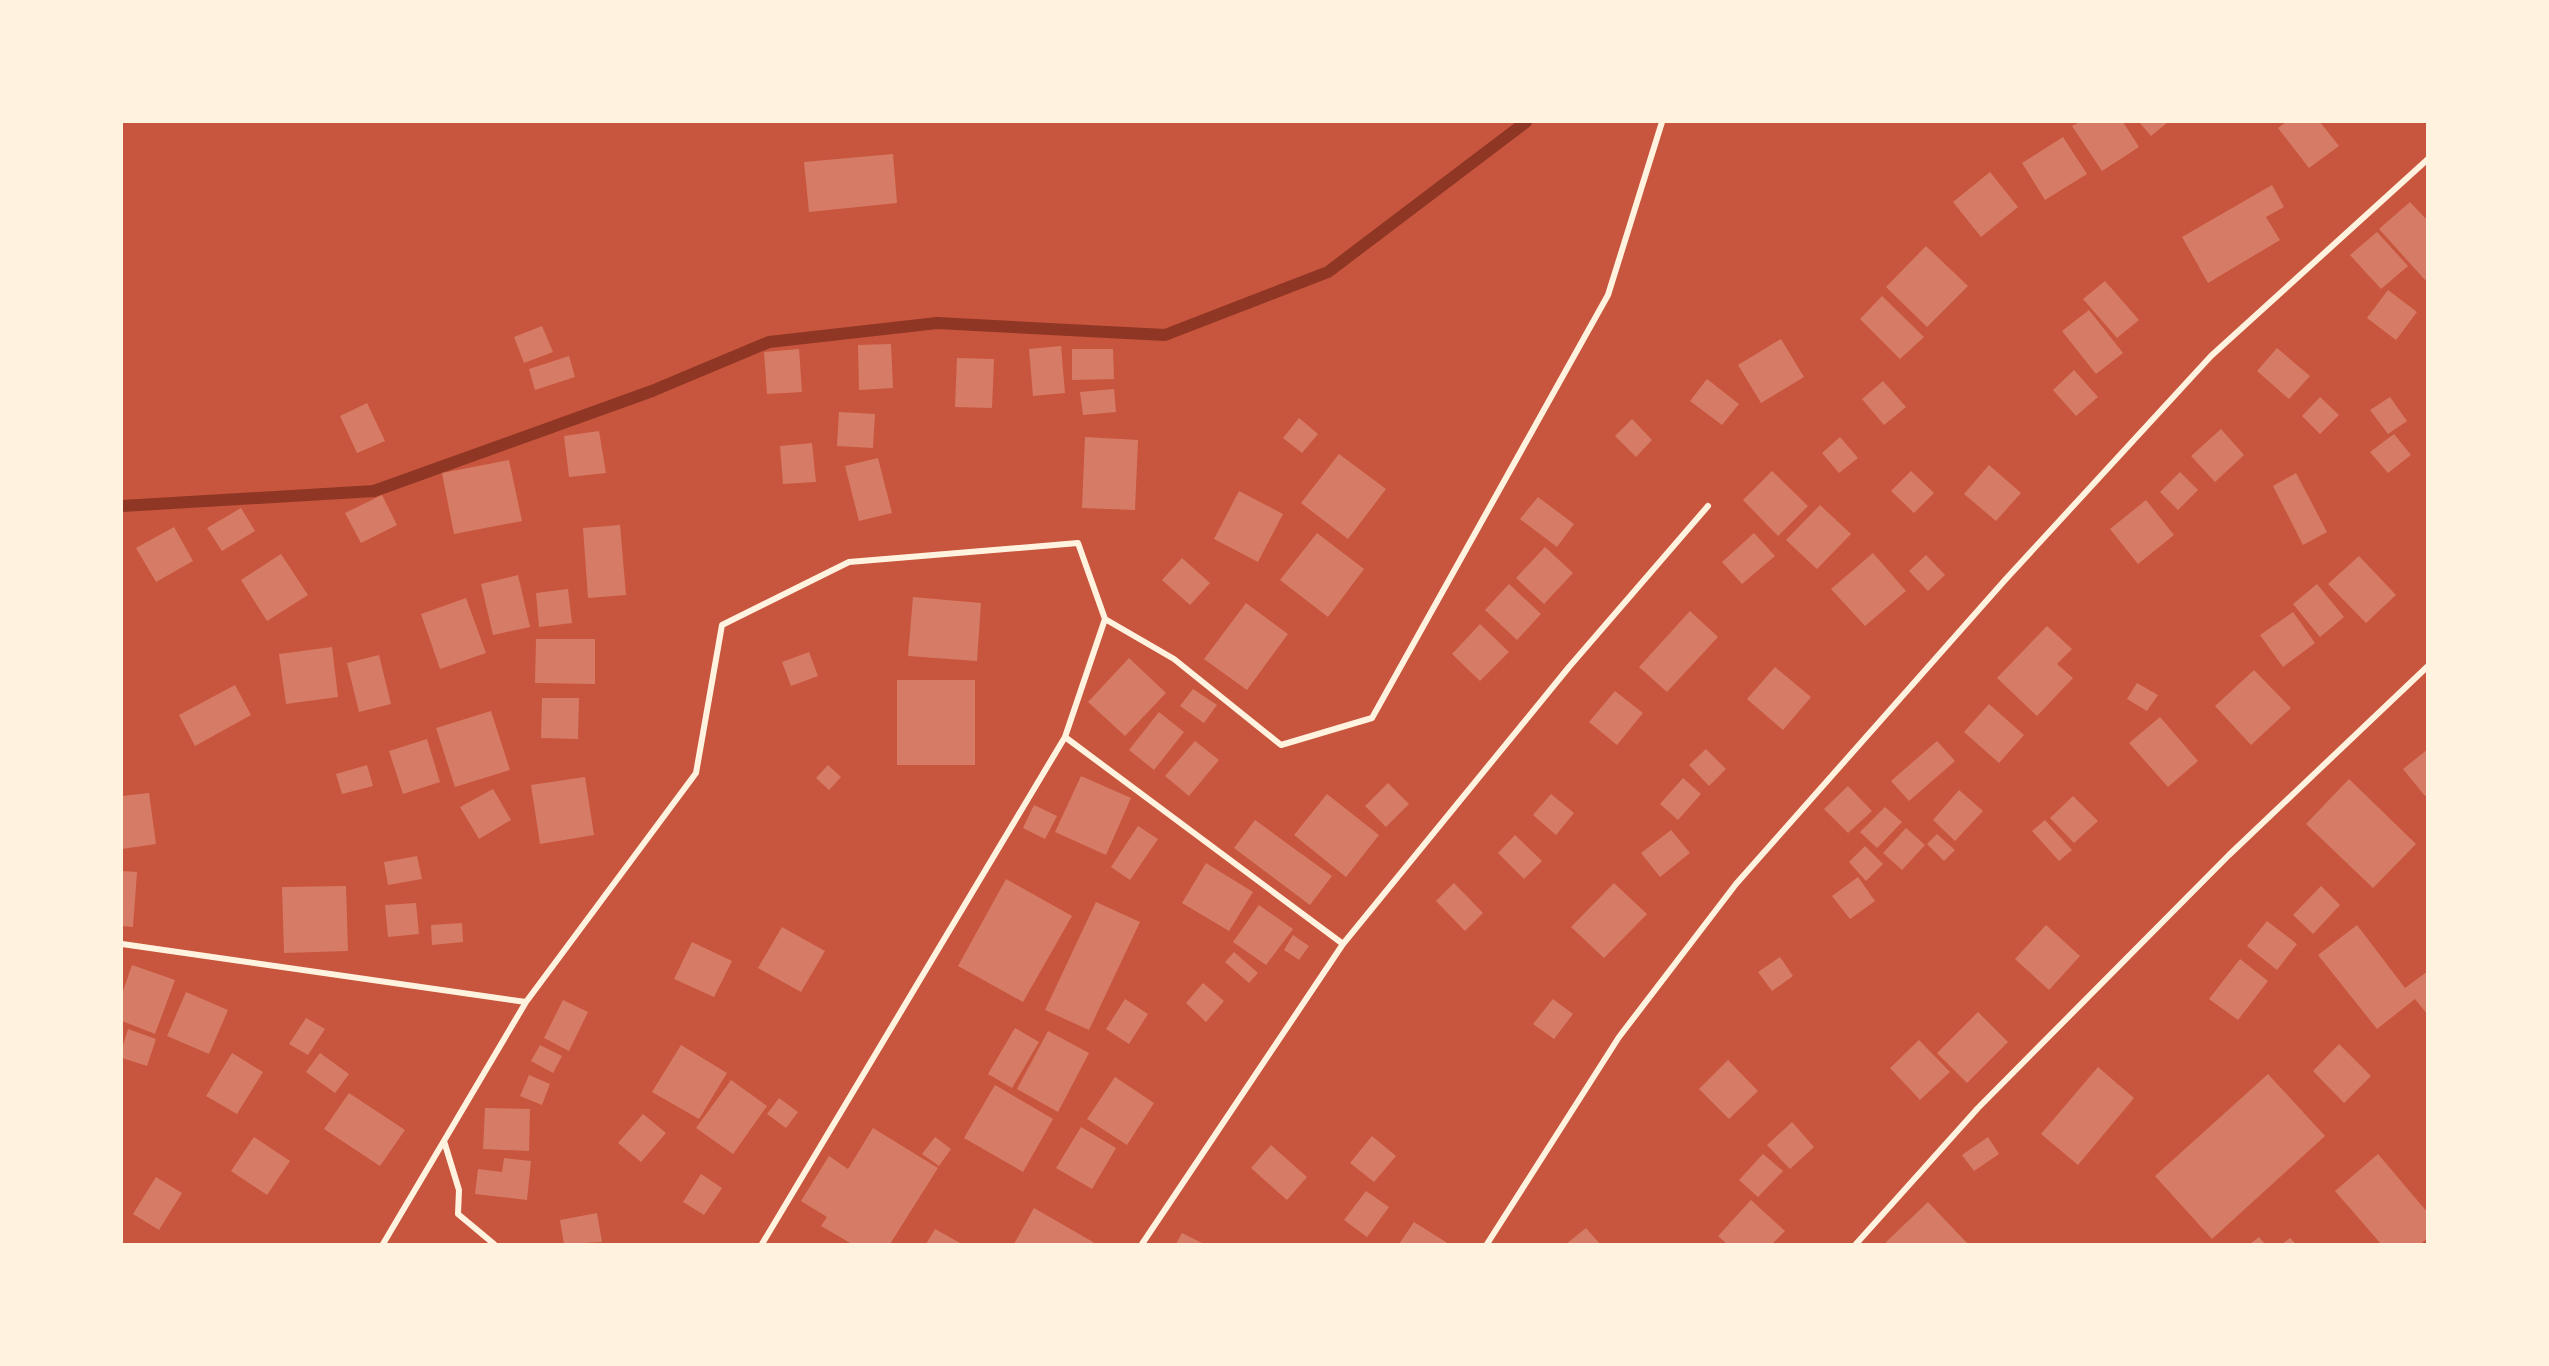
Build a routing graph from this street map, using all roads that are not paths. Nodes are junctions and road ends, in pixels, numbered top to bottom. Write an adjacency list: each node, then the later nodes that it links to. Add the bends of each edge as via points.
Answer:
1 (1662, 122): 4 (street, via 1608,295 1372,718 1281,745 1174,659)
2 (2427, 159): 15 (street, via 2211,356 2005,580 1736,884 1619,1037)
3 (1708, 506): 8 (street, via 1569,667)
4 (1105, 619): 6 (street); 9 (street, via 1078,543 849,562 722,625 696,773)
5 (2427, 666): 16 (street, via 2229,855 1978,1108)
6 (1065, 737): 8 (street); 13 (street)
7 (122, 944): 9 (street)
8 (1343, 944): 14 (street)
9 (526, 1002): 10 (street)
10 (444, 1141): 11 (street); 12 (street, via 459,1190 458,1214)
11 (383, 1245)
12 (494, 1245)
13 (762, 1245)
14 (1142, 1245)
15 (1487, 1245)
16 (1856, 1245)

